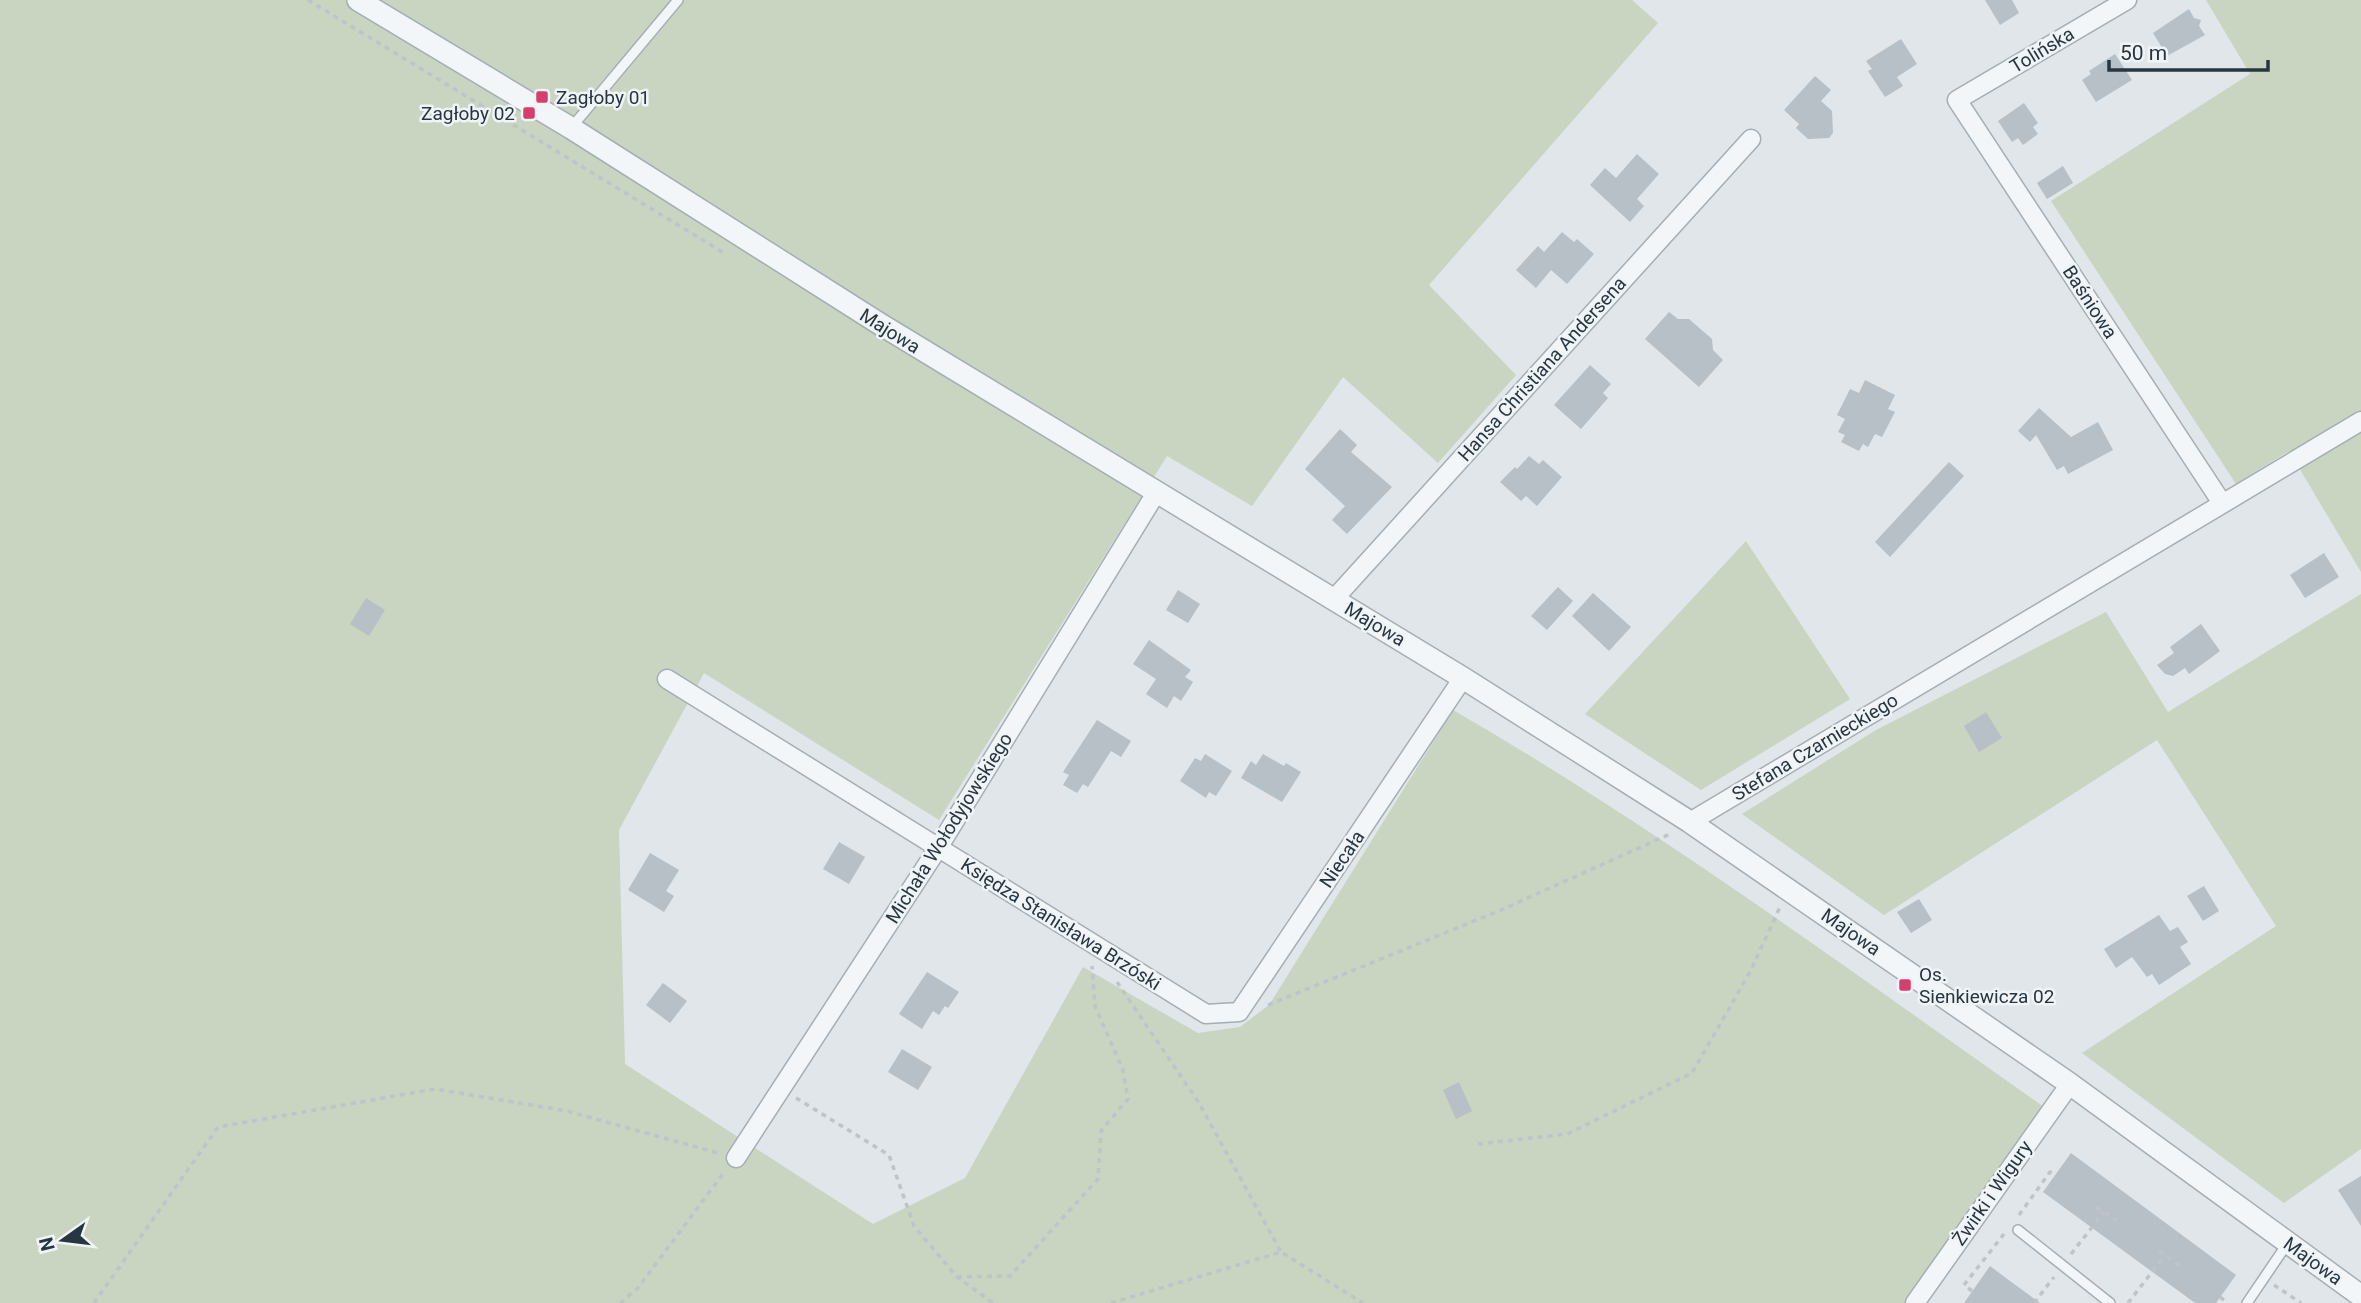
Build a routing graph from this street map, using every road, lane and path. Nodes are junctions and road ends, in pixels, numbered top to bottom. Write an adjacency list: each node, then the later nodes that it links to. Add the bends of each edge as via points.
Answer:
1 (358, 0): 5 (street, Majowa)
2 (678, 0): 5 (lane)
3 (2127, 0): 4 (street, Tolińska)
4 (1957, 100): 9 (street, Baśniowa)
5 (571, 128): 8 (street, Majowa)
6 (1751, 139): 10 (street, Hansa Christiana Andersena)
7 (2361, 421): 9 (street, Stefana Czarnieckiego)
8 (1156, 493): 10 (street, Majowa); 14 (street, Michała Wołodyjowskiego)
9 (2222, 503): 13 (street, Stefana Czarnieckiego)
10 (1334, 599): 11 (street, Majowa)
11 (1463, 678): 13 (street, Majowa); 18 (street, Niecała)
12 (667, 679): 14 (street, Księdza Stanisława Brzóski)
13 (1690, 822): 15 (street, Majowa); 18 (path, via 1501,910 1269,1005)
14 (938, 848): 16 (street, Księdza Stanisława Brzóski); 20 (street, Michała Wołodyjowskiego)
15 (1788, 889): 19 (street, Majowa); 21 (path, via 1749,972 1692,1073 1567,1134)
16 (1091, 943): 18 (street, Księdza Stanisława Brzóski, via 1206,1014); 32 (path, via 1095,1006 1123,1070 1128,1099 1101,1130 1098,1179 1010,1276)
17 (1114, 977): 29 (path, via 1199,1104)
18 (1239, 1012)
19 (2070, 1084): 27 (street, Majowa); 42 (street, Żwirki i Wigury)
20 (781, 1088): 22 (street, Michała Wołodyjowskiego); 32 (path, via 889,1155 914,1226)
21 (1478, 1144)
22 (736, 1158): 37 (path, via 568,1111 435,1089 218,1127); 38 (path, via 638,1288)
23 (2056, 1176): 35 (path, via 2050,1172 1964,1285)
24 (2096, 1207): 25 (path)
25 (2117, 1222)
26 (2018, 1230): 43 (lane)
27 (2288, 1244): 33 (lane); 34 (street, Majowa)
28 (2159, 1251): 30 (path)
29 (1281, 1252): 40 (path); 41 (path)
30 (2165, 1255): 31 (path); 44 (path)
31 (2180, 1266)
32 (957, 1277): 39 (path)
33 (2264, 1278): 46 (lane); 47 (path)
34 (2357, 1290)
35 (1972, 1291)
36 (2220, 1297): 45 (path)
37 (94, 1303)
38 (620, 1303)
39 (993, 1303)
40 (1111, 1303)
41 (1363, 1303)
42 (1915, 1303)
43 (2110, 1303)
44 (2128, 1303)
45 (2228, 1303)
46 (2247, 1303)
47 (2301, 1303)

